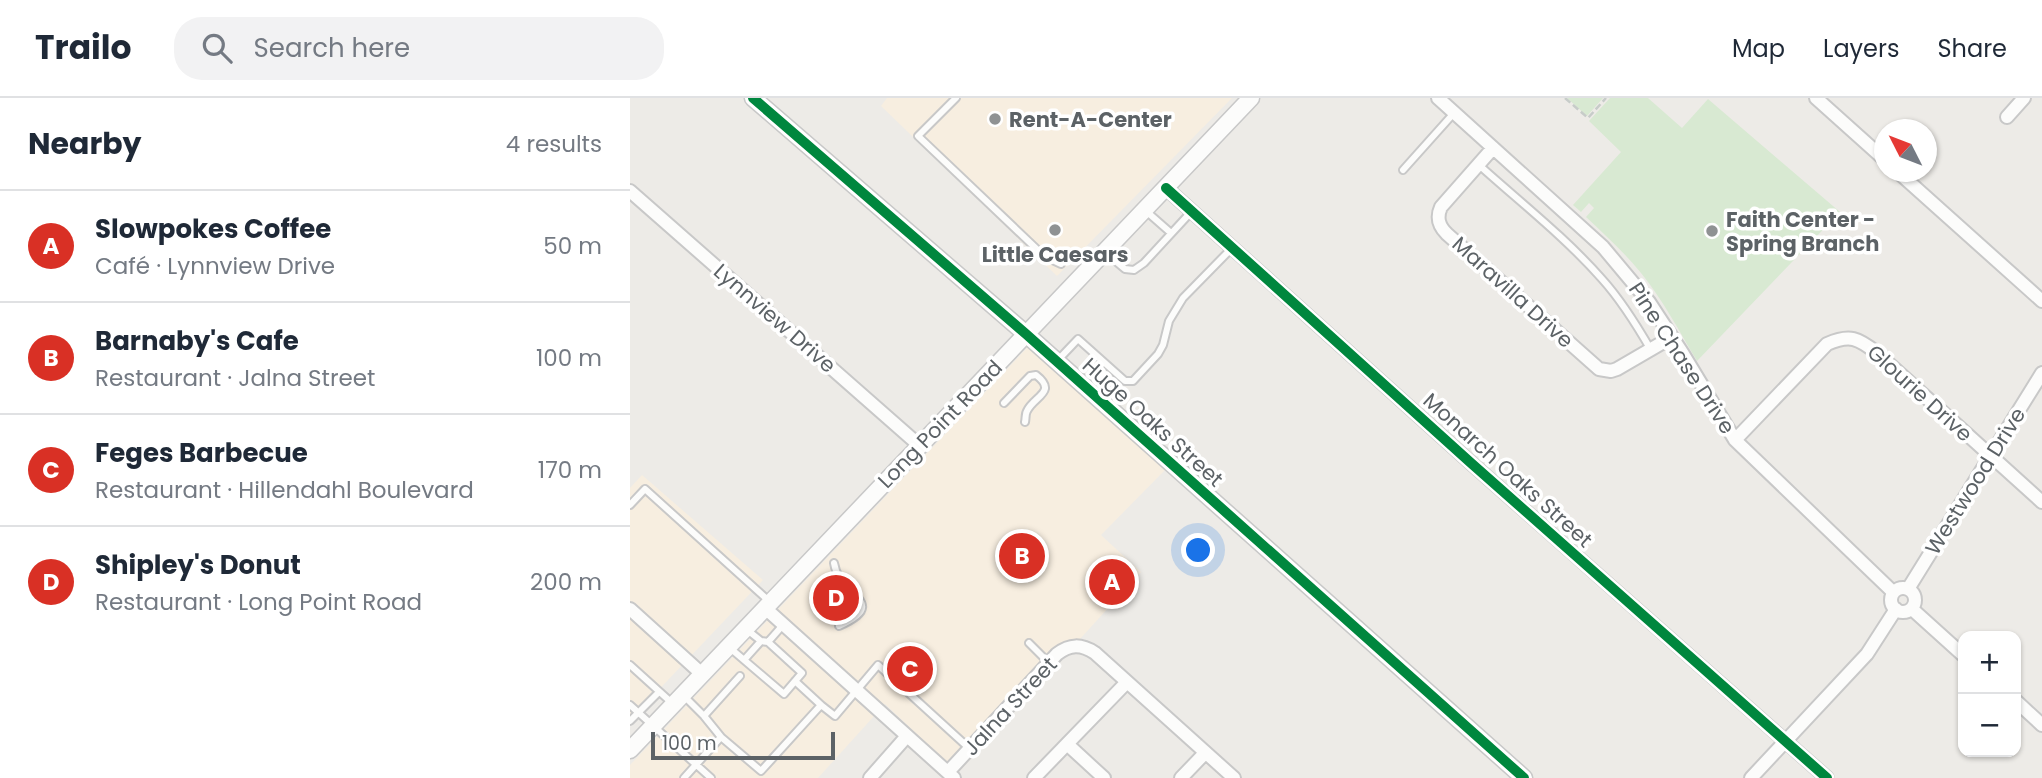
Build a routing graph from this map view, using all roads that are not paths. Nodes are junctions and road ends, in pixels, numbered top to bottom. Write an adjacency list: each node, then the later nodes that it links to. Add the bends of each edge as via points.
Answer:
1 (753, 98): 23 (street, Huge Oaks Street)
2 (956, 98): 21 (lane, via 918,136 1044,256)
3 (1251, 98): 14 (street, Long Point Road)
4 (1438, 98): 7 (street, Pine Chase Drive)
5 (1816, 98): 10 (street)
6 (2024, 98): 8 (street)
7 (1454, 113): 9 (street, Pine Chase Drive); 12 (lane)
8 (2007, 117)
9 (1493, 148): 11 (street, Maravilla Drive); 24 (street, Pine Chase Drive, via 1603,247)
10 (1874, 149)
11 (1478, 164): 25 (lane, via 1602,279); 25 (street, Maravilla Drive, via 1438,213 1439,225 1447,234 1599,369 1611,371)
12 (1403, 170)
13 (1909, 182): 22 (street)
14 (1166, 188): 16 (street, Long Point Road); 17 (street, Monarch Oaks Street)
15 (630, 191): 31 (street, Lynnview Drive)
16 (1145, 210): 18 (lane); 20 (street, Long Point Road)
17 (1192, 211): 18 (lane); 19 (street, Monarch Oaks Street)
18 (1171, 233): 20 (lane, via 1134,271)
19 (1232, 247): 26 (lane, via 1183,298 1169,321 1158,355 1133,381 1125,381 1078,340); 69 (street, Monarch Oaks Street)
20 (1105, 252): 23 (street, Long Point Road)
21 (1060, 264)
22 (2042, 301)
23 (1026, 334): 26 (street, Huge Oaks Street); 31 (street, Long Point Road)
24 (1672, 337): 25 (street, Maravilla Drive); 30 (street, Pine Chase Drive)
25 (1651, 350)
26 (1056, 361): 85 (street, Huge Oaks Street)
27 (2042, 373): 32 (street, Westwood Drive)
28 (1004, 403): 29 (lane, via 1030,376 1043,380 1044,392 1027,411)
29 (1025, 422)
30 (1735, 440): 32 (street, Glourie Drive, via 1827,344 1853,338 1877,353); 37 (street, Pine Chase Drive)
31 (920, 446): 38 (street, Long Point Road)
32 (1992, 457): 33 (street, Glourie Drive); 36 (street, Westwood Drive)
33 (2042, 502)
34 (630, 505): 38 (lane, via 645,489)
35 (834, 563): 43 (lane, via 838,576 862,604 858,615)
36 (1908, 589): 37 (street); 40 (street, via 1915,600)
37 (1893, 592): 39 (street)
38 (768, 605): 42 (street); 44 (street, Long Point Road)
39 (1896, 609): 40 (street); 69 (street, via 1867,654)
40 (1912, 609): 48 (street)
41 (632, 614): 52 (street)
42 (784, 625): 45 (lane); 56 (street)
43 (839, 626)
44 (745, 629): 45 (lane); 47 (street, Long Point Road)
45 (765, 641): 49 (lane); 54 (lane, via 802,673)
46 (1029, 643): 50 (lane)
47 (728, 646): 49 (lane); 52 (street, Long Point Road)
48 (1958, 650)
49 (744, 660): 54 (lane, via 783,694)
50 (1049, 663): 55 (street, Jalna Street, via 1066,648 1086,647); 72 (street, Jalna Street)
51 (630, 665): 57 (lane)
52 (702, 674): 58 (street, Long Point Road)
53 (740, 676): 63 (lane)
54 (795, 681): 60 (lane)
55 (1127, 682): 70 (street); 73 (street)
56 (856, 691): 60 (lane, via 835,716); 67 (street); 72 (lane, via 878,665)
57 (659, 692): 58 (lane); 62 (lane)
58 (678, 699): 63 (lane); 66 (street, Long Point Road)
59 (630, 705): 62 (lane)
60 (821, 705): 75 (lane)
61 (2021, 706): 65 (street)
62 (638, 713): 64 (lane); 66 (lane)
63 (704, 716): 68 (lane)
64 (630, 721)
65 (2042, 725)
66 (653, 726): 71 (street, Long Point Road); 74 (lane)
67 (907, 736): 76 (street); 80 (street)
68 (721, 737): 74 (lane); 75 (lane)
69 (1787, 741): 86 (street); 87 (street, Monarch Oaks Street)
70 (1067, 744): 81 (street); 82 (street)
71 (630, 749)
72 (970, 749): 76 (street, Jalna Street)
73 (1205, 753): 83 (street); 84 (street)
74 (696, 765): 77 (lane); 78 (lane)
75 (761, 771): 79 (lane)
76 (951, 775)
77 (684, 778)
78 (711, 778)
79 (755, 778)
80 (870, 778)
81 (1034, 778)
82 (1104, 778)
83 (1181, 778)
84 (1234, 778)
85 (1524, 778)
86 (1751, 778)
87 (1827, 778)

